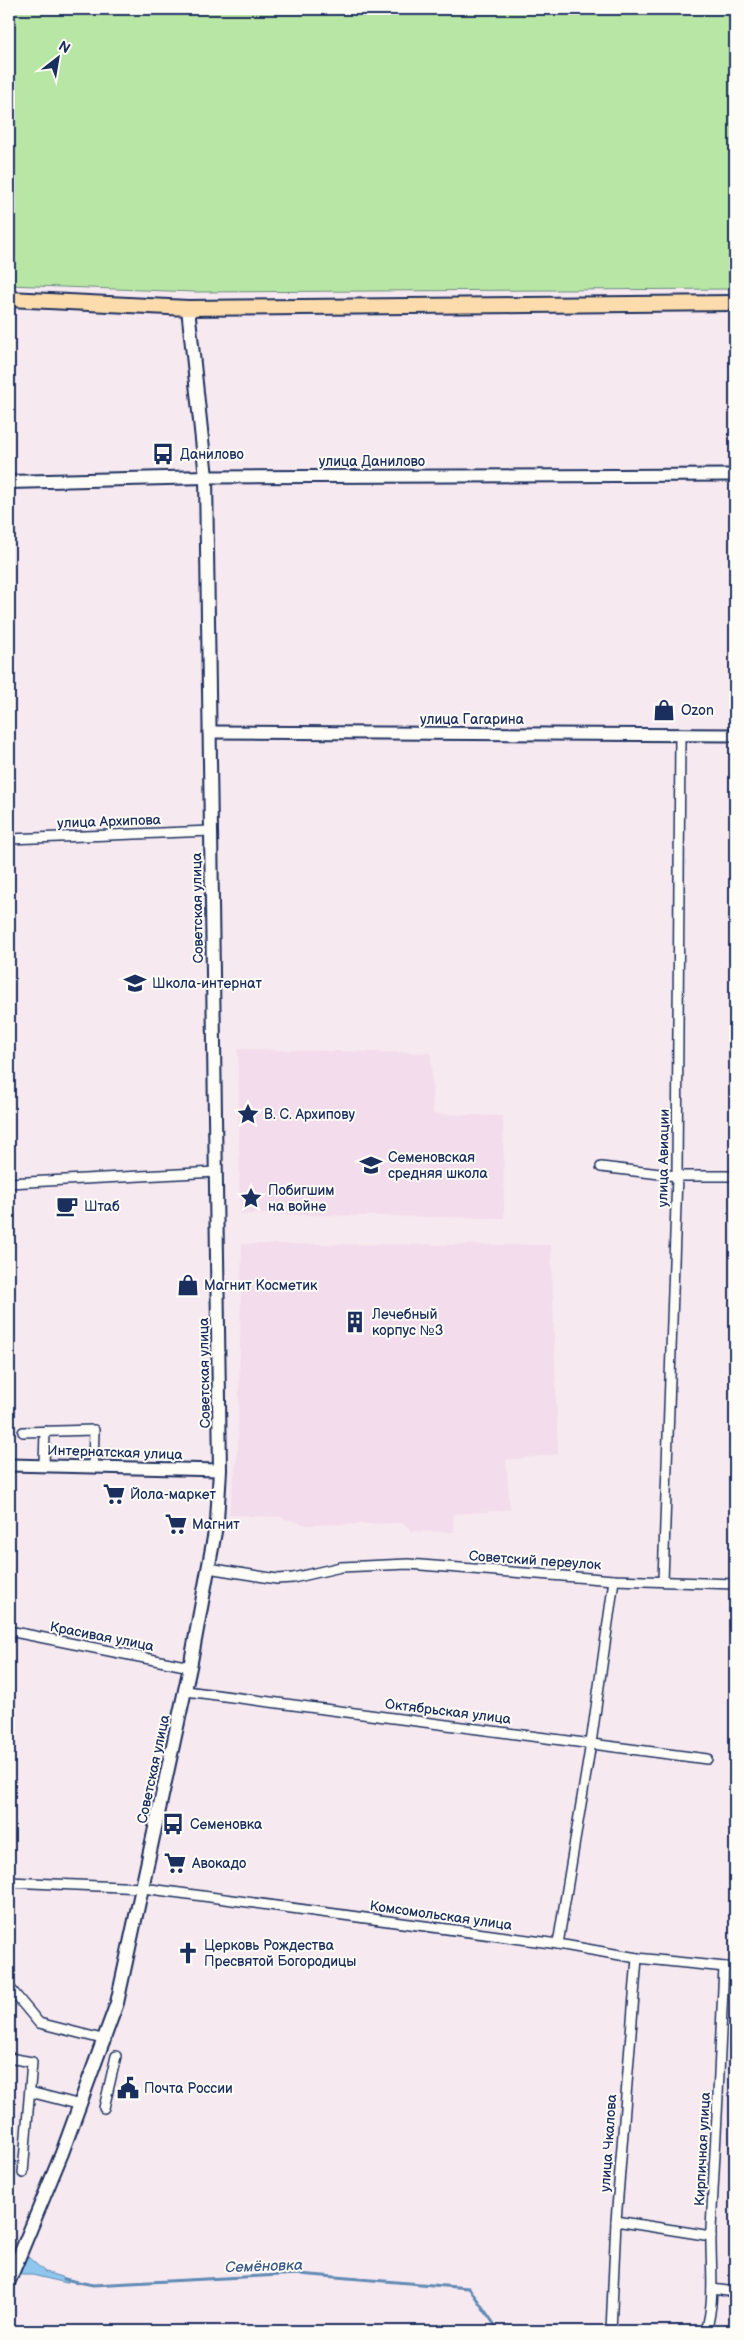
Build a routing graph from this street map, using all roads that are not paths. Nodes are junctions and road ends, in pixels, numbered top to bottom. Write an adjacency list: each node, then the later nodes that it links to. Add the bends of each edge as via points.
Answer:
1 (9, 299): 3 (main road)
2 (735, 303): 3 (main road)
3 (188, 308): 5 (main road, Советская улица)
4 (735, 475): 5 (street, улица Данилово)
5 (206, 477): 6 (main road, улица Данилово); 7 (main road, Советская улица)
6 (9, 482)
7 (210, 732): 8 (street, улица Гагарина); 10 (main road, Советская улица)
8 (680, 734): 9 (street, улица Гагарина); 14 (street, улица Авиации)
9 (735, 735)
10 (211, 831): 11 (street, улица Архипова); 13 (main road, Советская улица)
11 (9, 839)
12 (601, 1167): 14 (street)
13 (216, 1172): 16 (street); 22 (main road, Советская улица)
14 (677, 1176): 15 (street); 25 (street, улица Авиации)
15 (735, 1176)
16 (9, 1183)
17 (45, 1431): 18 (street); 20 (street); 21 (street, via 94,1430)
18 (23, 1432)
19 (9, 1464): 20 (street, Интернатская улица)
20 (44, 1465): 21 (street, Интернатская улица)
21 (93, 1467): 22 (street, Интернатская улица)
22 (220, 1470): 23 (main road, Советская улица, via 217,1521)
23 (208, 1568): 24 (street, Советский переулок, via 277,1580 341,1567 408,1564); 28 (main road, Советская улица)
24 (614, 1580): 25 (street); 30 (street, Советский переулок)
25 (663, 1581): 26 (street)
26 (735, 1584)
27 (9, 1631): 28 (street, Красивая улица)
28 (190, 1667): 29 (main road, Советская улица)
29 (186, 1691): 30 (street, Октябрьская улица); 33 (main road, Советская улица)
30 (591, 1743): 31 (street, Октябрьская улица); 34 (street, Советский переулок)
31 (708, 1759)
32 (9, 1882): 33 (street, Комсомольская улица)
33 (143, 1888): 34 (street, Комсомольская улица); 39 (main road, Советская улица, via 118,2003)
34 (558, 1944): 35 (street, Комсомольская улица)
35 (636, 1958): 36 (street, Комсомольская улица); 46 (street, улица Чкалова)
36 (724, 1967): 37 (street, Комсомольская улица); 47 (street, Кирпичная улица)
37 (735, 1968)
38 (9, 1987): 39 (street, via 39,2023)
39 (106, 2040): 43 (main road, Советская улица)
40 (116, 2056): 44 (street)
41 (9, 2058): 42 (street, via 32,2062)
42 (30, 2092): 43 (street); 45 (street)
43 (81, 2105): 48 (main road, Советская улица)
44 (104, 2108)
45 (23, 2173)
46 (616, 2221): 47 (street); 51 (street, улица Чкалова)
47 (711, 2236): 49 (street, Кирпичная улица)
48 (9, 2281)
49 (712, 2289): 50 (street); 52 (street, Кирпичная улица)
50 (735, 2292)
51 (611, 2331)
52 (706, 2331)

